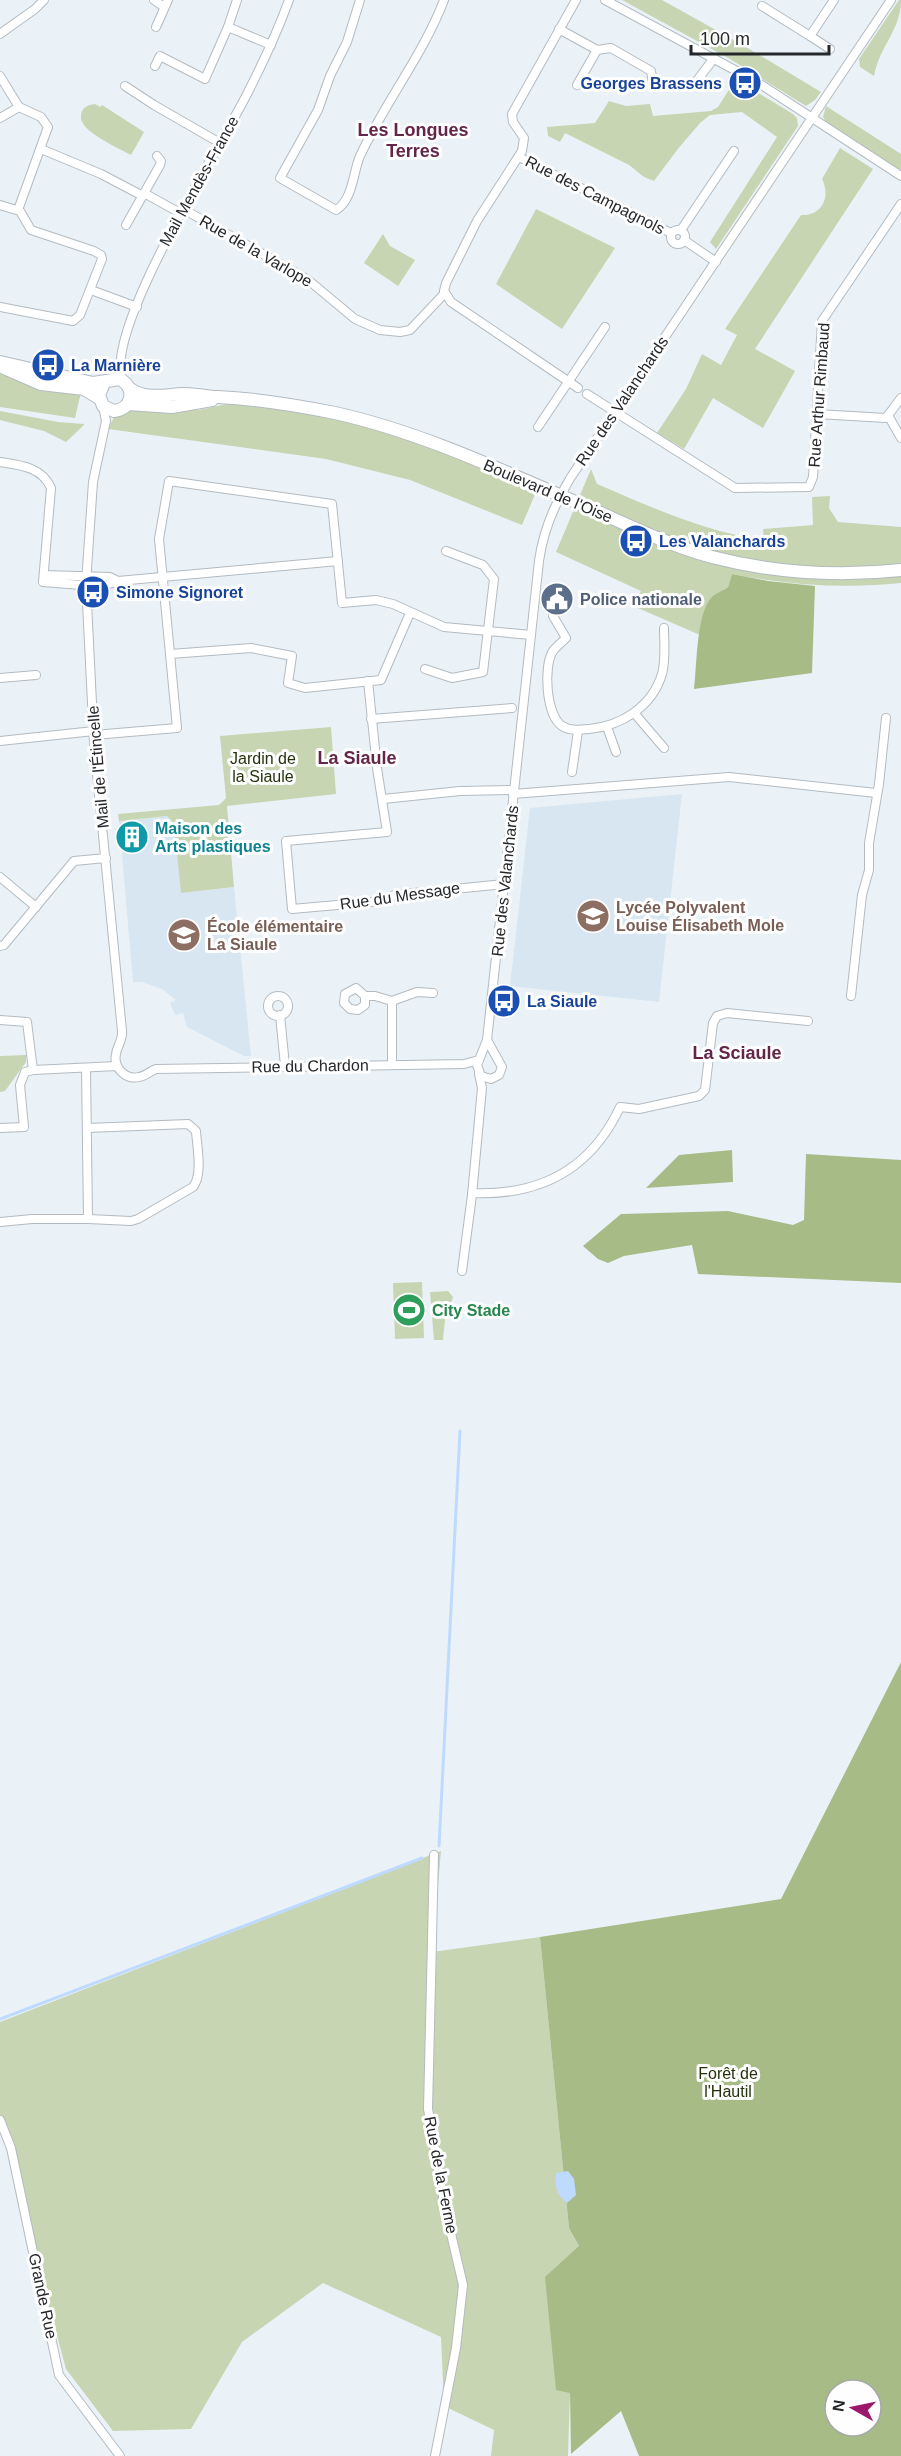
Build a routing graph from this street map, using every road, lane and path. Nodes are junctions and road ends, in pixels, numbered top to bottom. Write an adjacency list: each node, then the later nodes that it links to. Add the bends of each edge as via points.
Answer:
1 (44, 0): 16 (street)
2 (154, 0): 11 (street)
3 (237, 0): 14 (street)
4 (289, 0): 18 (street, Mail Mendès-France)
5 (360, 0): 6 (street, via 318,110 279,178 336,210)
6 (444, 0)
7 (576, 0): 15 (street)
8 (604, 0): 21 (street)
9 (834, 0): 17 (street)
10 (891, 0): 28 (street, Rue des Valanchards)
11 (166, 4): 13 (street)
12 (762, 6): 17 (street)
13 (156, 27)
14 (228, 27): 18 (street); 22 (street, via 205,79 160,56)
15 (559, 29): 20 (street); 33 (street, via 512,114 524,138)
16 (0, 34)
17 (810, 36): 19 (street)
18 (271, 45): 29 (street, Mail Mendès-France)
19 (830, 49)
20 (597, 50): 21 (street, via 611,48 645,67 651,71 653,83 659,86 696,82); 24 (street)
21 (714, 58): 28 (street)
22 (155, 66)
23 (0, 76): 26 (street)
24 (577, 85)
25 (125, 86): 29 (street)
26 (19, 107): 27 (street); 30 (street, via 43,118 48,129)
27 (0, 118)
28 (812, 118): 34 (street); 44 (street, Rue des Valanchards)
29 (220, 143): 39 (street, Mail Mendès-France)
30 (41, 149): 35 (street, Rue de la Varlope); 38 (street)
31 (734, 151): 41 (street, Rue des Campagnols)
32 (157, 156): 35 (street, via 160,163)
33 (519, 157): 42 (street, Rue des Campagnols); 46 (street, via 477,221)
34 (901, 176)
35 (143, 194): 39 (street, Rue de la Varlope); 40 (street)
36 (901, 204): 63 (street, Rue Arthur Rimbaud, via 824,317)
37 (0, 205): 38 (street)
38 (18, 210): 45 (street, via 31,230 100,255)
39 (182, 211): 46 (street, Rue de la Varlope, via 307,279 347,314 380,330 410,330); 48 (street, Mail Mendès-France)
40 (126, 225)
41 (681, 230): 42 (street, Rue des Campagnols); 43 (street, Rue des Campagnols)
42 (671, 233): 43 (street, Rue des Campagnols, via 673,243)
43 (684, 240): 44 (street, Rue des Campagnols)
44 (716, 262): 62 (street, Rue des Valanchards)
45 (91, 290): 47 (street, via 80,315 73,321); 48 (street)
46 (444, 294): 53 (street)
47 (0, 307)
48 (137, 307): 51 (street, Mail Mendès-France)
49 (605, 327): 53 (street)
50 (0, 364): 52 (main road, via 93,382); 59 (main road, via 41,384 84,389)
51 (119, 366): 52 (street, Mail Mendès-France); 54 (street)
52 (106, 381): 54 (main road); 59 (main road, via 100,388)
53 (569, 381): 55 (street); 66 (street)
54 (126, 384): 57 (main road, Boulevard de l'Oise, via 149,395); 60 (main road, via 131,398)
55 (578, 388)
56 (587, 394): 62 (street, Rue Arthur Rimbaud)
57 (231, 397): 60 (main road, Boulevard de l'Oise, via 178,407); 69 (main road, Boulevard de l'Oise, via 301,406 384,426)
58 (901, 398): 64 (street)
59 (101, 402): 61 (main road); 65 (street, Mail de l'Étincelle)
60 (128, 404): 61 (main road)
61 (116, 411): 65 (street)
62 (615, 412): 63 (street, Rue Arthur Rimbaud, via 730,485 803,489 811,486); 69 (street, Rue des Valanchards)
63 (817, 414): 64 (street)
64 (889, 417): 67 (street)
65 (106, 421): 74 (street, Mail de l'Étincelle, via 93,482)
66 (538, 427)
67 (901, 438)
68 (0, 462): 74 (street, via 32,468 51,488 44,579)
69 (559, 496): 72 (main road, Boulevard de l'Oise, via 676,545 736,562 812,573); 79 (street, Rue des Valanchards, via 541,545)
70 (446, 550): 78 (street, via 483,565 494,579)
71 (338, 561): 73 (street); 73 (street, via 332,504 169,481 159,539); 75 (street, via 342,603 376,600)
72 (901, 570)
73 (162, 577): 74 (street, via 110,585); 80 (street)
74 (86, 580): 91 (street, Mail de l'Étincelle)
75 (410, 613): 78 (street, via 444,627); 84 (street, via 381,680)
76 (553, 616): 90 (street, via 566,638 553,651 549,663 552,714 562,725)
77 (664, 628): 86 (street, via 662,673 653,693)
78 (489, 631): 79 (street); 81 (street, via 483,672 452,678)
79 (531, 635): 96 (street, Rue des Valanchards)
80 (170, 654): 84 (street, via 251,648 292,656 288,683 305,688); 91 (street, via 177,728)
81 (425, 669)
82 (36, 675): 83 (street)
83 (0, 678)
84 (368, 681): 88 (street)
85 (512, 708): 88 (street)
86 (634, 714): 89 (street); 93 (street)
87 (886, 718): 97 (street)
88 (371, 719): 98 (street)
89 (607, 727): 90 (street); 94 (street)
90 (578, 730): 95 (street)
91 (94, 733): 92 (street); 99 (street, Mail de l'Étincelle)
92 (0, 741)
93 (664, 748)
94 (616, 752)
95 (573, 772)
96 (513, 792): 97 (street, via 729,777); 98 (street, via 460,791); 101 (street, Rue des Valanchards)
97 (876, 793): 106 (street)
98 (383, 799): 101 (street, Rue du Message, via 387,832 286,841 292,909)
99 (106, 858): 102 (street, via 74,861); 116 (street, Mail de l'Étincelle, via 122,1031 115,1055)
100 (0, 877): 102 (street)
101 (504, 884): 111 (street, Rue des Valanchards)
102 (36, 907): 103 (street)
103 (0, 946)
104 (433, 993): 107 (street, via 417,992)
105 (365, 996): 107 (street)
106 (851, 996)
107 (392, 1001): 114 (street)
108 (280, 1015): 117 (street)
109 (0, 1020): 119 (street, via 27,1023)
110 (808, 1021): 125 (street, via 727,1013 717,1016 705,1090 699,1096 639,1108 620,1107 600,1142 568,1171 516,1192)
111 (488, 1040): 112 (street); 113 (street, Rue des Valanchards)
112 (497, 1057): 113 (street, via 489,1054); 121 (street, via 501,1070)
113 (480, 1059): 115 (street, Rue du Chardon); 120 (street)
114 (392, 1064): 115 (street, Rue du Chardon); 117 (street, Rue du Chardon)
115 (464, 1064): 120 (street, Rue du Chardon)
116 (117, 1066): 117 (street, Rue du Chardon, via 132,1077 156,1069); 118 (street)
117 (285, 1066)
118 (86, 1068): 119 (street); 124 (street)
119 (33, 1070): 123 (street, via 25,1072 20,1085 24,1127)
120 (478, 1072): 121 (street); 122 (street)
121 (489, 1079): 122 (street)
122 (482, 1088): 125 (street)
123 (0, 1128)
124 (87, 1128): 126 (street); 126 (street, via 188,1124 196,1131 198,1171 193,1187 138,1219)
125 (472, 1193): 128 (street)
126 (88, 1220): 127 (street)
127 (0, 1222)
128 (462, 1271)
129 (434, 1855): 132 (street, Rue de la Ferme, via 428,2109 431,2141 463,2285 458,2337)
130 (0, 2120): 131 (street, Grande Rue, via 11,2148 59,2374)
131 (120, 2456)
132 (435, 2456)

